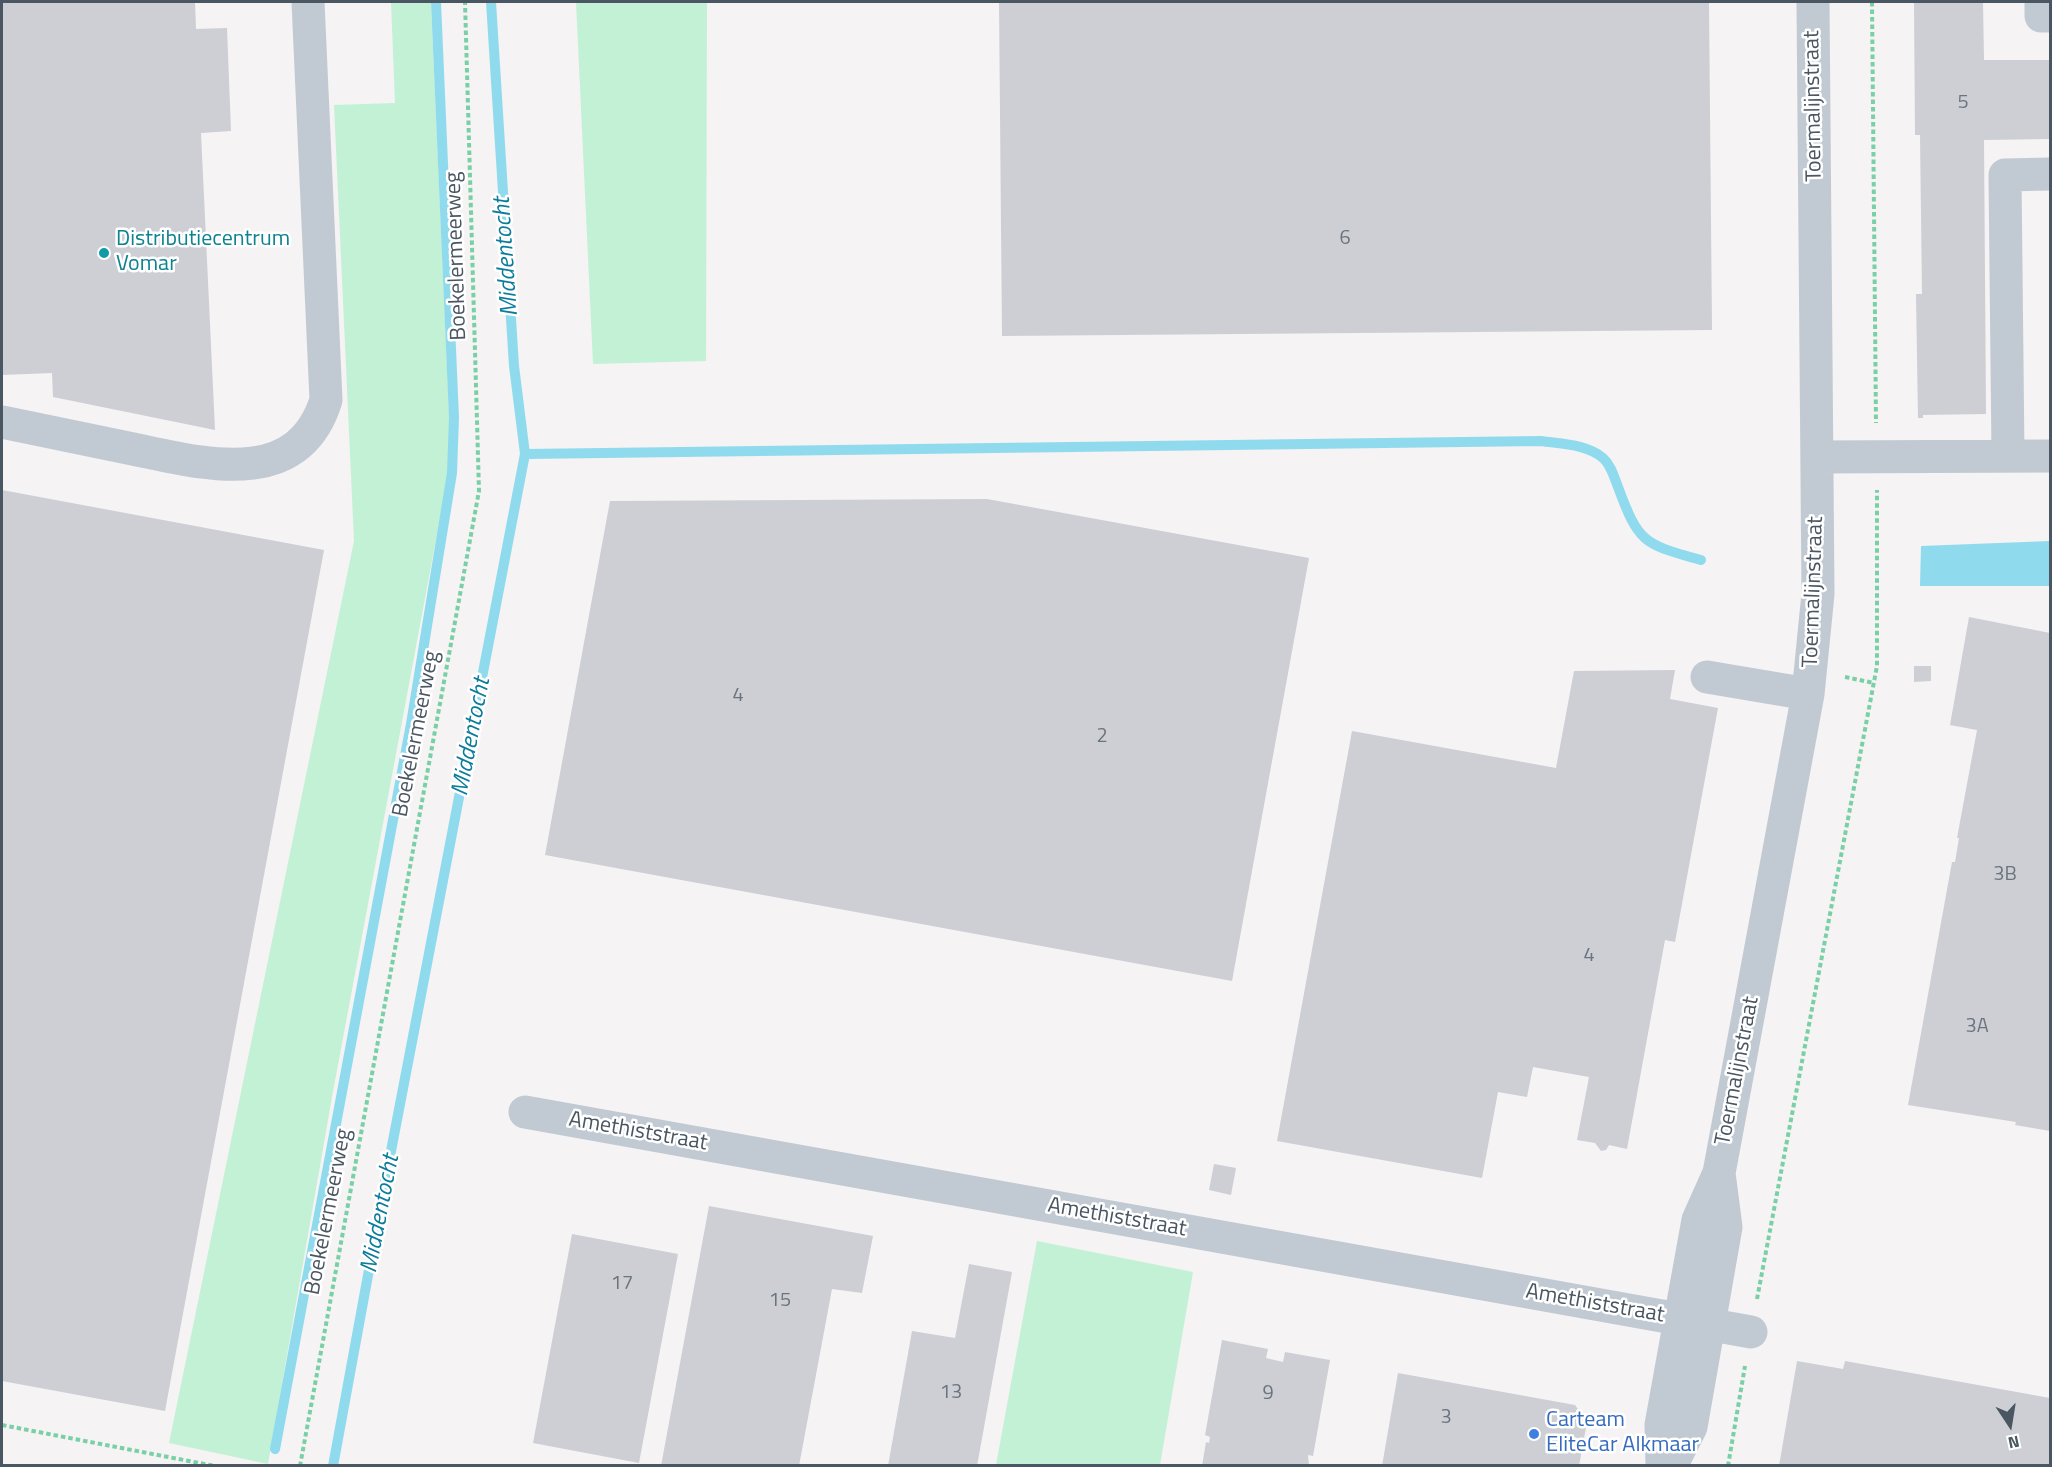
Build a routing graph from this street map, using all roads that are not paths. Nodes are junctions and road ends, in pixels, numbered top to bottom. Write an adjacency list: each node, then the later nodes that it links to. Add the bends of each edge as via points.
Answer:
1 (308, 2): 6 (street, via 326,400 309,435 282,455 254,464 216,466)
2 (1813, 2): 9 (street, Toermalijnstraat)
3 (2041, 2): 4 (street, via 2041,16)
4 (2050, 16)
5 (2050, 174): 7 (street, via 2005,175)
6 (2, 422)
7 (2008, 456): 8 (street); 9 (street)
8 (2050, 456)
9 (1817, 457): 11 (street, Toermalijnstraat, via 1818,594)
10 (1707, 677): 11 (street)
11 (1808, 694): 13 (street, Toermalijnstraat, via 1719,1173 1726,1227)
12 (525, 1112): 13 (street, Amethiststraat)
13 (1695, 1322): 14 (street, Amethiststraat); 15 (street, Toermalijnstraat, via 1661,1425); 16 (street, Toermalijnstraat, via 1690,1427)
14 (1751, 1332)
15 (1662, 1466)
16 (1671, 1466)

